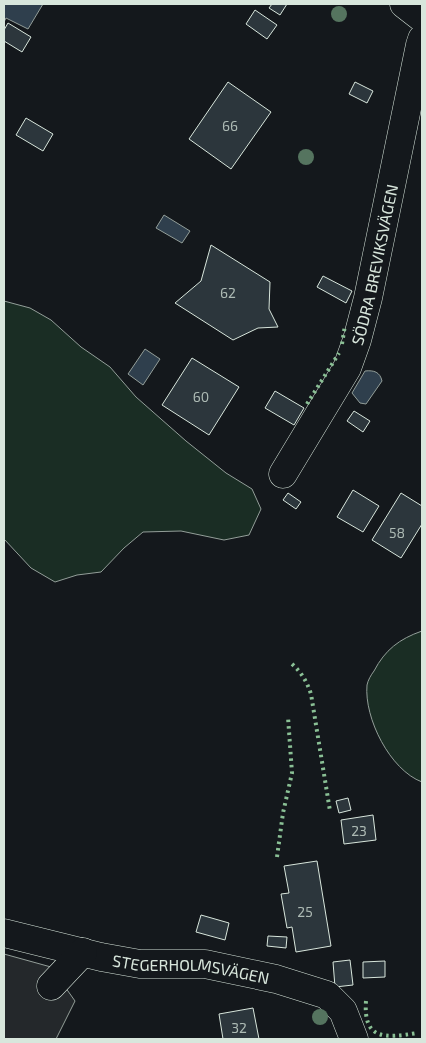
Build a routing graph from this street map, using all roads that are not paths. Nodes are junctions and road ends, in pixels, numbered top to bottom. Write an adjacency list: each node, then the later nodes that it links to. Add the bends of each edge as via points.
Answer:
1 (404, 4): 2 (street)
2 (422, 18)
3 (422, 39): 4 (street, SÖDRA BREVIKSVÄGEN, via 357,340 347,368)
4 (283, 474)
5 (4, 933): 6 (street, STEGERHOLMSVÄGEN)
6 (83, 952): 7 (street); 8 (street, STEGERHOLMSVÄGEN, via 140,964 205,964 276,979 327,995 343,1011)
7 (51, 986)
8 (354, 1039)

